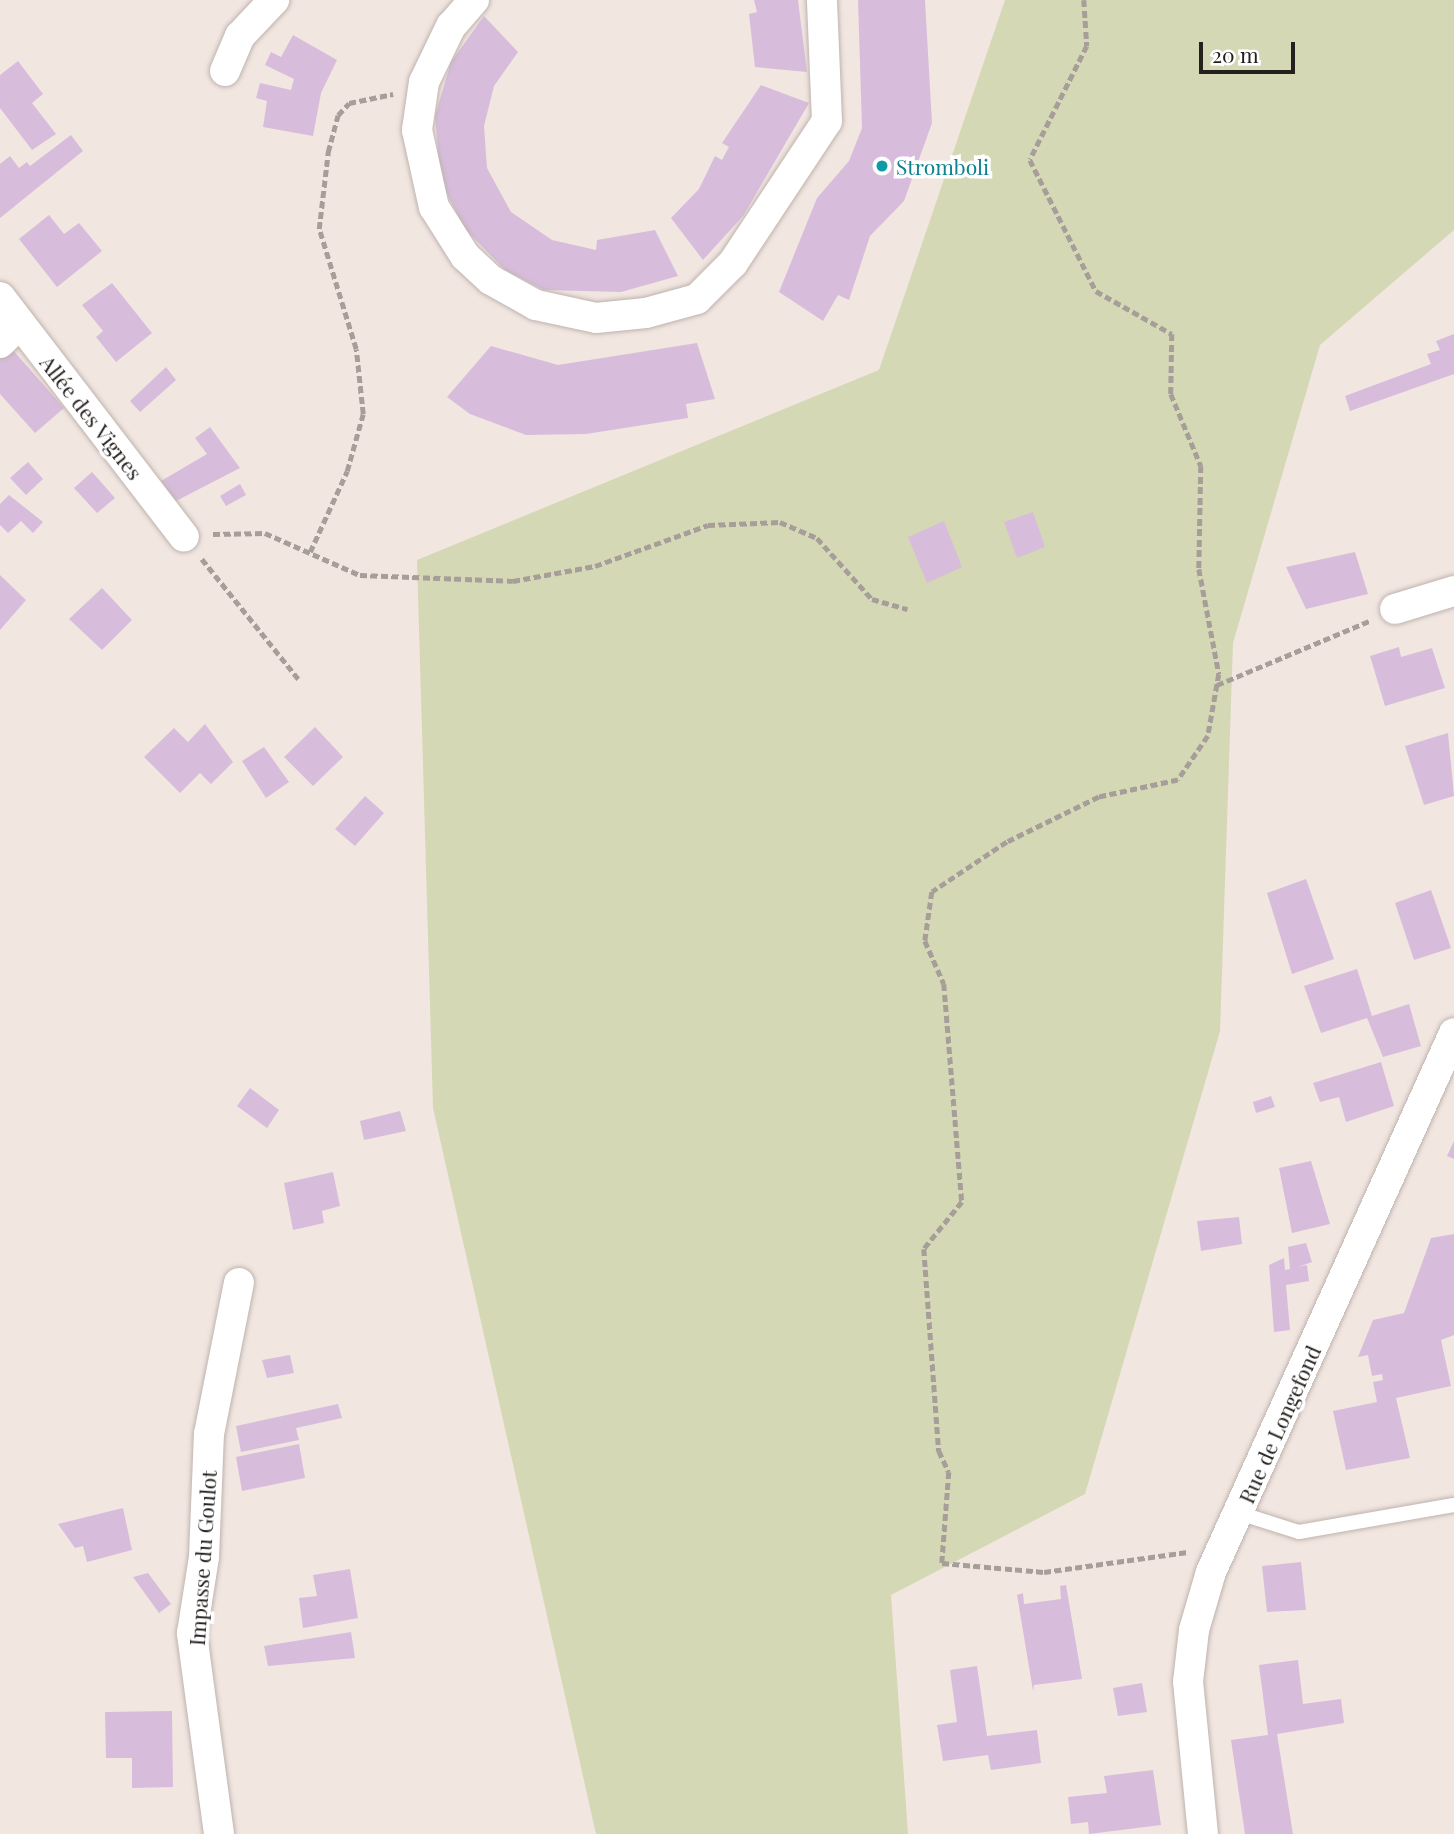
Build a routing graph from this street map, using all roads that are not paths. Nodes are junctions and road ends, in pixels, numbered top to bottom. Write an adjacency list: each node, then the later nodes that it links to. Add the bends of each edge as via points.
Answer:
1 (274, 0): 4 (street, via 240,36)
2 (474, 0): 3 (street, via 451,26 424,82 417,130 434,207 465,256 491,280 536,305 596,318 659,311 698,299 733,263 827,121)
3 (822, 0)
4 (225, 71)
5 (0, 297): 6 (street, Allée des Vignes)
6 (10, 334): 7 (street, Allée des Vignes)
7 (184, 537)
8 (1454, 591): 9 (street)
9 (1395, 609)
10 (1454, 1033): 13 (street, Rue de Longefond)
11 (239, 1283): 14 (street, Impasse du Goulot, via 209,1434 204,1557 192,1633)
12 (1454, 1505): 13 (lane, via 1299,1532)
13 (1239, 1513): 15 (street, Rue de Longefond, via 1194,1630 1188,1682)
14 (219, 1834)
15 (1203, 1834)

